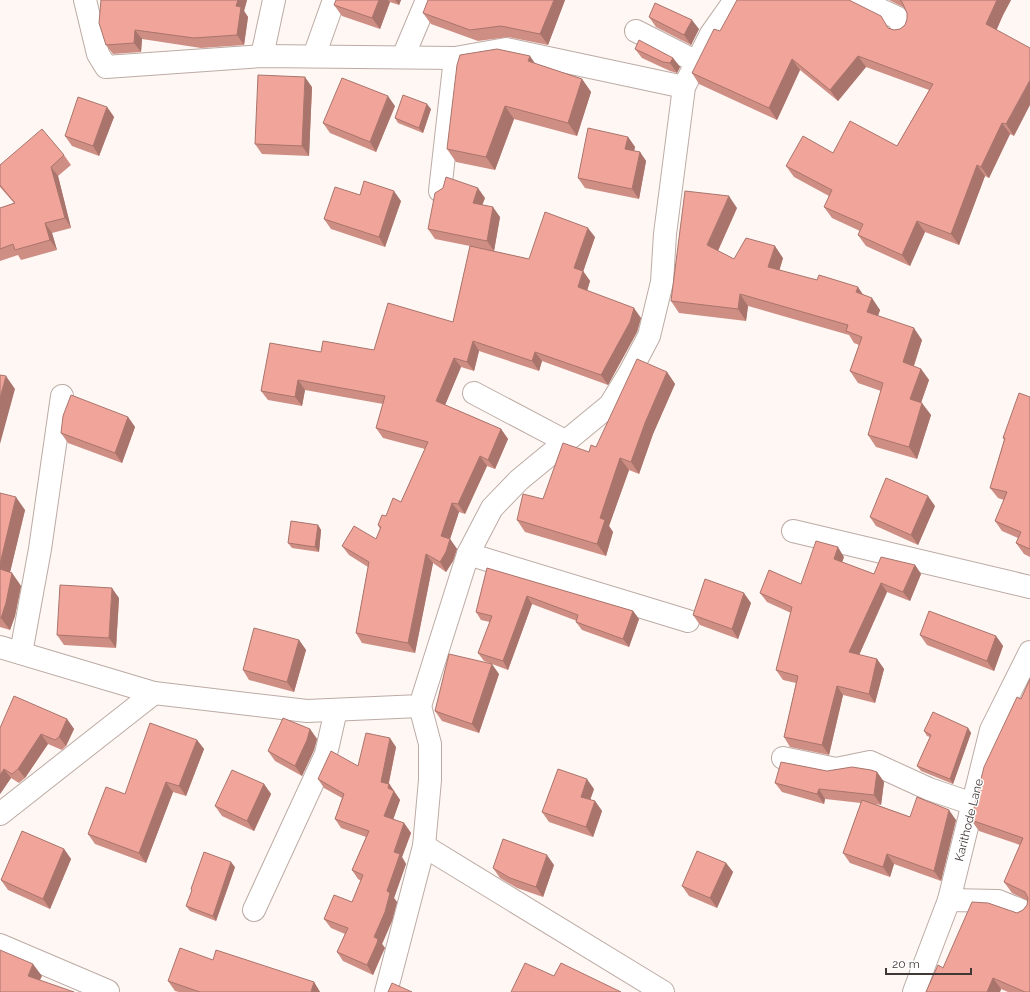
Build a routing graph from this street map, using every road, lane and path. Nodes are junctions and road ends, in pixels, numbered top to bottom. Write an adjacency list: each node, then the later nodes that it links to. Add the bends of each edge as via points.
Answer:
1 (85, 0): 9 (street, via 98,54 106,67)
2 (274, 0): 9 (street)
3 (334, 0): 10 (street)
4 (427, 0): 11 (street)
5 (735, 0): 13 (street, via 711,34)
6 (859, 0): 7 (street, via 898,18)
7 (904, 29)
8 (636, 31): 13 (street)
9 (262, 56): 10 (street)
10 (314, 56): 11 (street)
11 (403, 57): 12 (street)
12 (455, 58): 14 (street, via 506,49); 15 (street)
13 (697, 62): 14 (street)
14 (684, 87): 18 (street, via 665,234 662,282 648,336 610,405)
15 (440, 191)
16 (474, 393): 18 (street)
17 (62, 396): 25 (street, via 40,549)
18 (565, 441): 20 (street, via 519,480 492,508)
19 (792, 531): 21 (street)
20 (468, 554): 22 (street); 27 (street)
21 (1030, 587)
22 (688, 622)
23 (0, 647): 25 (street)
24 (1030, 652): 30 (street, Karithode Lane, via 991,730)
25 (20, 653): 26 (street)
26 (154, 693): 28 (street, via 307,711); 31 (street)
27 (420, 706): 28 (street); 32 (street, via 430,744 430,780)
28 (336, 710): 34 (street, via 326,754)
29 (784, 758): 30 (street, via 836,769 870,762 930,789)
30 (973, 804): 33 (street, Karithode Lane)
31 (0, 814)
32 (424, 846): 38 (street); 39 (street)
33 (949, 900): 35 (street, via 998,901); 40 (street, Karithode Lane)
34 (254, 910)
35 (1023, 911)
36 (0, 945): 37 (street)
37 (108, 991)
38 (386, 992)
39 (663, 992)
40 (914, 992)

